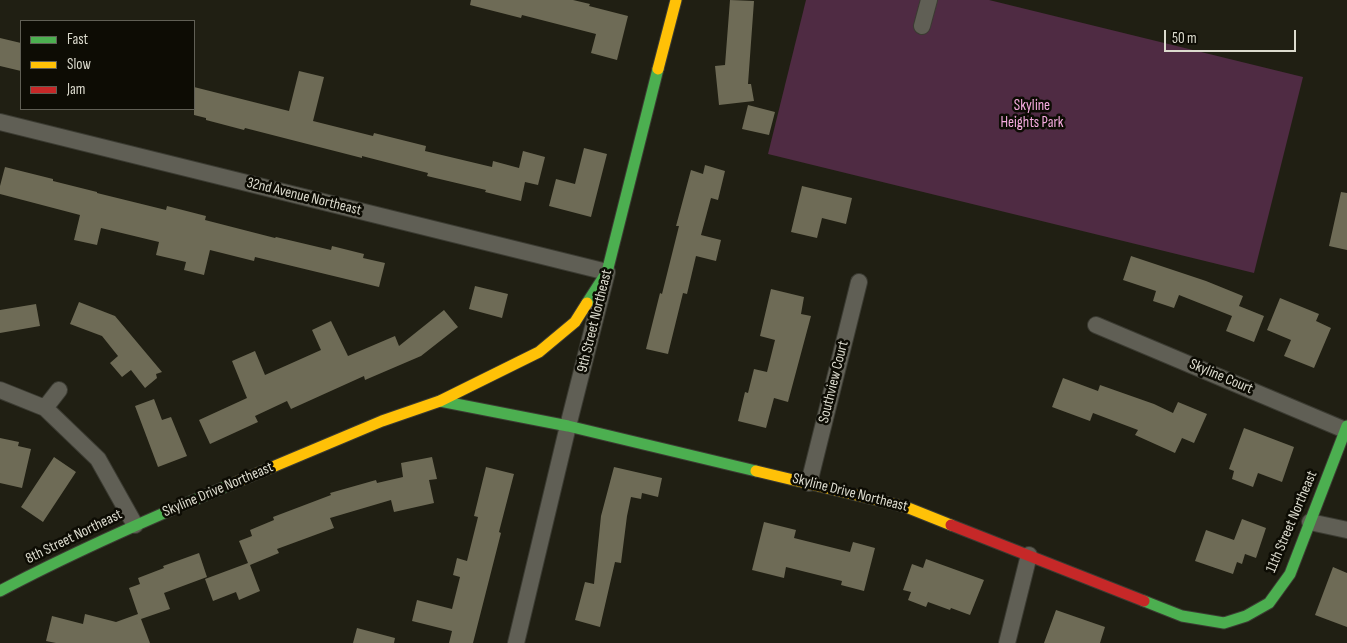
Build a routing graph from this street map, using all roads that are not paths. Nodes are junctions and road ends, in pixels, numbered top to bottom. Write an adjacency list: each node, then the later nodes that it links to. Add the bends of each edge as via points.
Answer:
1 (676, 0): 5 (street, 9th Street Northeast)
2 (929, 0): 3 (street)
3 (922, 26)
4 (0, 122): 5 (street, 32nd Avenue Northeast)
5 (608, 272): 10 (street, Skyline Drive Northeast, via 575,322 539,352); 12 (street, 9th Street Northeast)
6 (859, 282): 14 (street, Southview Court)
7 (1096, 325): 13 (street, Skyline Court)
8 (0, 390): 11 (street)
9 (59, 390): 11 (street)
10 (440, 402): 12 (street, Skyline Drive Northeast); 16 (street, Skyline Drive Northeast, via 382,421)
11 (45, 408): 16 (street, via 98,459)
12 (568, 426): 14 (street, Skyline Drive Northeast); 21 (street, 9th Street Northeast)
13 (1346, 428): 15 (street, 11th Street Northeast)
14 (810, 482): 18 (street, Skyline Drive Northeast, via 906,507)
15 (1310, 522): 17 (street); 20 (street, 11th Street Northeast, via 1290,574 1269,603)
16 (135, 524): 19 (street, 8th Street Northeast)
17 (1347, 530)
18 (1029, 555): 20 (street, Skyline Drive Northeast, via 1182,616 1224,623); 22 (street)
19 (0, 591)
20 (1246, 616)
21 (516, 643)
22 (1007, 643)

